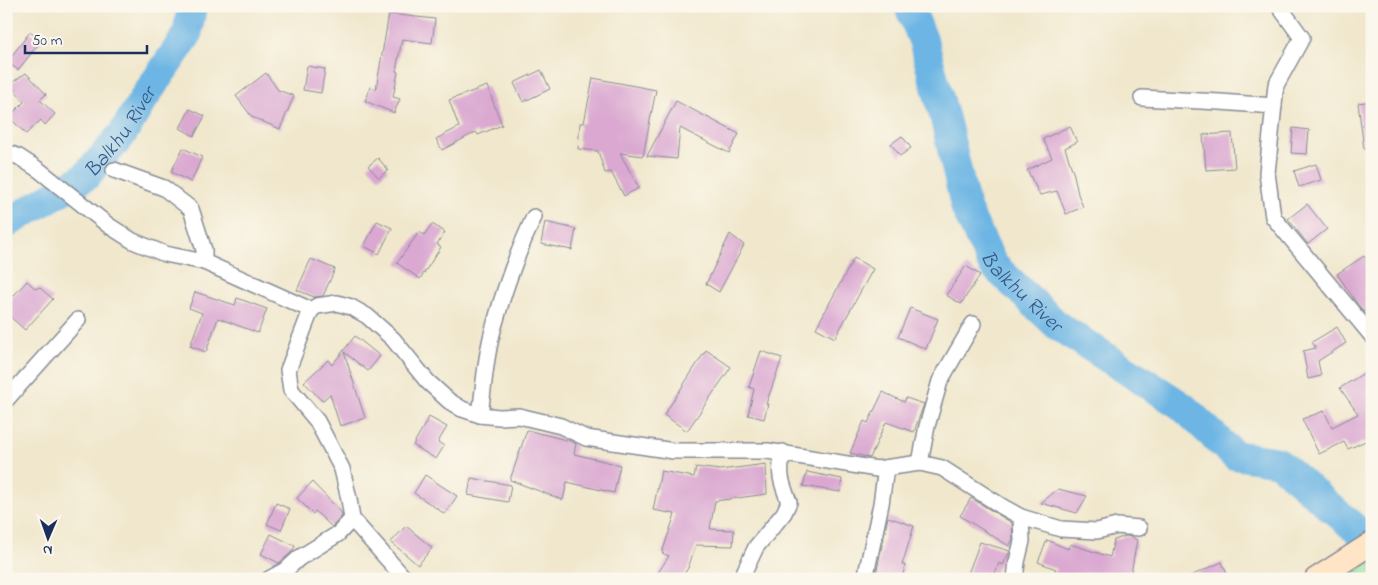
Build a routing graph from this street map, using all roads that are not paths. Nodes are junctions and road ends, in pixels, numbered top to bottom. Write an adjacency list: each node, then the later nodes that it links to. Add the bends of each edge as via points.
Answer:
1 (1280, 6): 3 (street, via 1302,38 1276,85)
2 (1142, 98): 3 (street)
3 (1274, 106): 11 (street, via 1267,173 1273,217)
4 (6, 152): 7 (street, via 19,156 39,170 133,241 165,254)
5 (114, 170): 7 (street, via 164,188 191,210 204,250)
6 (534, 217): 13 (street, via 518,251 495,322)
7 (204, 262): 8 (street)
8 (311, 310): 13 (street, via 337,303 367,316 449,401); 18 (street, via 288,370 291,390 317,421 342,469)
9 (78, 320): 12 (street)
10 (973, 324): 15 (street, via 940,381)
11 (1372, 336)
12 (6, 400)
13 (480, 415): 14 (street, via 519,416 561,426 586,438 674,451)
14 (783, 452): 16 (street); 23 (street, via 780,478 789,502 756,547)
15 (920, 463): 16 (street); 17 (street, via 942,468)
16 (886, 468): 24 (street)
17 (1021, 516): 19 (street, via 1061,529); 25 (street, via 1022,541)
18 (352, 519): 21 (street, via 338,534); 22 (street)
19 (1139, 528)
20 (1372, 543): 26 (street)
21 (269, 579)
22 (406, 579)
23 (741, 579)
24 (865, 579)
25 (1015, 579)
26 (1316, 579)

